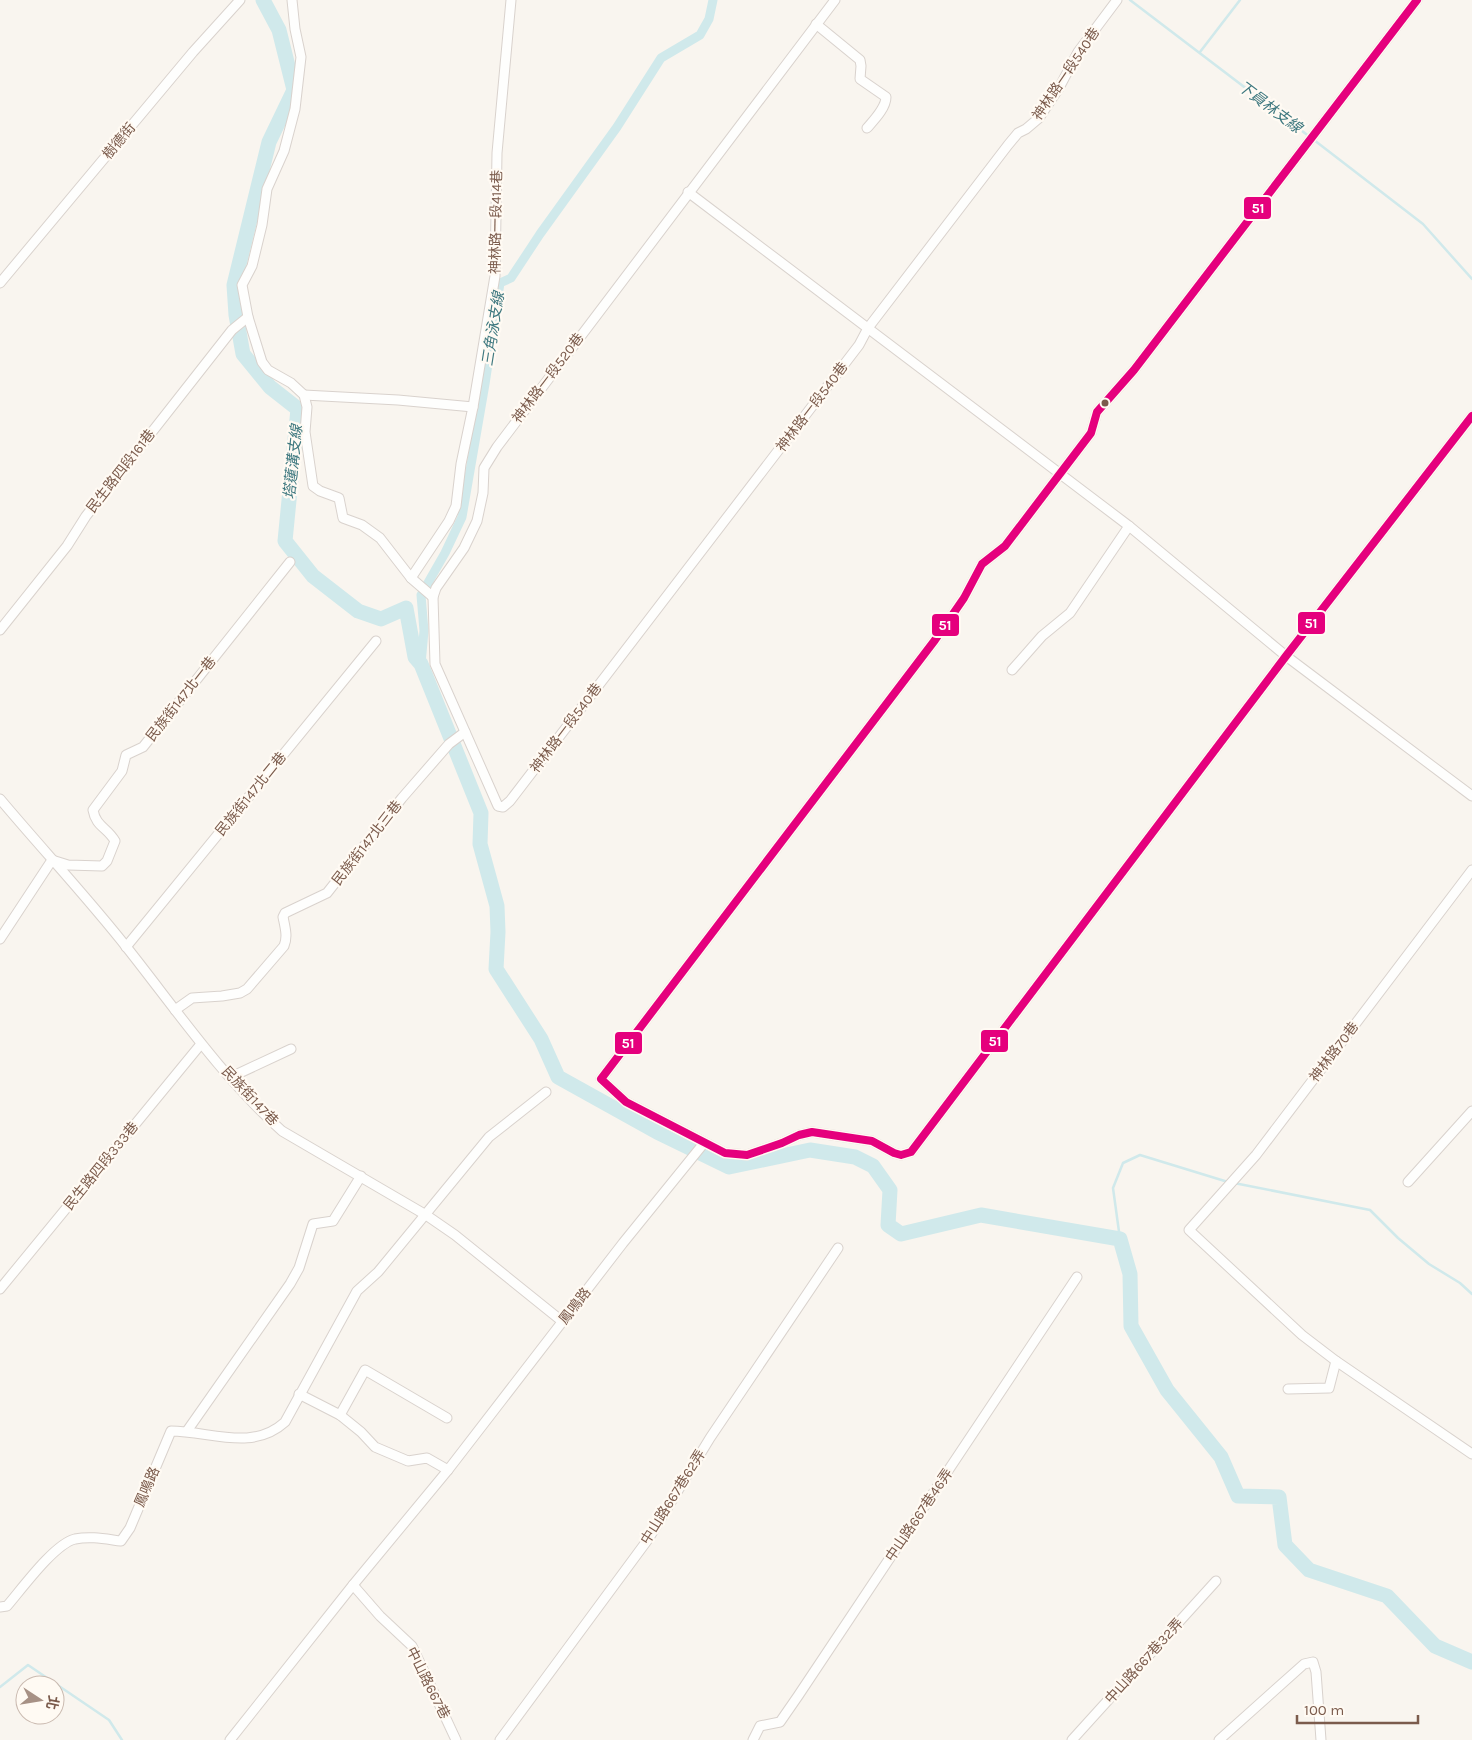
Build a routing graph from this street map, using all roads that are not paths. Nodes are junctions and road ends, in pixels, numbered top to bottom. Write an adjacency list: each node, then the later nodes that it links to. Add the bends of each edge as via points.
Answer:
1 (240, 0): 10 (street, 樹德街)
2 (292, 0): 11 (street, via 301,57 295,109 284,151 267,189 252,266 242,286)
3 (511, 0): 14 (street, 神林路一段414巷, via 498,152 495,276)
4 (835, 0): 7 (street, 神林路一段520巷)
5 (1117, 0): 12 (street, 神林路一段540巷, via 1078,52 1039,118 1008,145)
6 (1416, 0): 16 (street, via 1134,370 1097,412 1091,433)
7 (816, 24): 8 (street, via 860,60 860,79 886,97 884,106); 9 (street, 神林路一段520巷)
8 (867, 128)
9 (688, 192): 12 (street); 20 (street, 神林路一段520巷, via 496,447 484,468 483,493 476,521 464,548)
10 (0, 283)
11 (248, 317): 13 (street, via 262,362 268,370); 21 (street, 民生路四段161巷, via 232,330)
12 (868, 328): 16 (street); 25 (street, 神林路一段540巷, via 852,354 503,807 498,806)
13 (304, 395): 14 (street); 19 (street, via 307,408 305,432 314,486 339,498 343,518 362,525 380,538)
14 (473, 407): 19 (street, 神林路一段414巷, via 456,506)
15 (1472, 416): 23 (street)
16 (1059, 474): 17 (street); 38 (street, via 1005,546 982,564 936,640 601,1079 626,1102)
17 (1129, 526): 23 (street); 24 (street, via 1070,613 1042,636)
18 (290, 562): 28 (street, 民族街147北一巷, via 143,747 126,756 122,772 93,810 95,820 115,841 107,862 102,866 68,865)
19 (411, 578): 20 (street)
20 (433, 597): 25 (street, via 435,664)
21 (0, 630)
22 (376, 641): 31 (street, 民族街147北二巷)
23 (1286, 656): 26 (street); 38 (street, via 911,1152 901,1155 872,1141 812,1132 747,1155 725,1153)
24 (1012, 670)
25 (465, 732): 32 (street, 民族街147北三巷, via 449,744 402,798 327,893 285,913 284,946 247,989 222,996 192,998)
26 (1472, 796)
27 (0, 799): 28 (street, 民族街147巷)
28 (52, 860): 30 (street); 31 (street, 民族街147巷)
29 (1472, 870): 46 (street, 神林路70巷, via 1256,1155 1189,1230 1302,1335)
30 (0, 939)
31 (126, 947): 32 (street, 民族街147巷)
32 (175, 1010): 33 (street, 民族街147巷)
33 (201, 1044): 35 (street, 民族街147巷); 44 (street, 民生路四段333巷)
34 (291, 1050): 35 (street)
35 (231, 1077): 39 (street, 民族街147巷, via 282,1131)
36 (546, 1092): 41 (street, via 489,1137)
37 (1472, 1111): 40 (street)
38 (704, 1143): 45 (street, 鳳鳴路)
39 (361, 1176): 41 (street, 民族街147巷); 51 (street, via 333,1221 313,1224 299,1268 290,1284)
40 (1408, 1182)
41 (426, 1215): 45 (street, 民族街147巷); 48 (street, via 378,1272 357,1291)
42 (838, 1248): 59 (street, 中山路667巷62弄, via 710,1438 649,1538)
43 (1077, 1277): 60 (street, 中山路667巷46弄, via 780,1722 760,1726)
44 (0, 1289)
45 (563, 1322): 53 (street, 鳳鳴路)
46 (1336, 1361): 47 (street, via 1329,1388); 52 (street)
47 (1288, 1389)
48 (299, 1394): 49 (street); 51 (street, via 285,1422 264,1435 240,1439)
49 (340, 1415): 50 (street, via 365,1370); 53 (street, via 376,1447 408,1461 427,1458)
50 (447, 1418)
51 (187, 1431): 56 (street, 鳳鳴路, via 171,1431 130,1528 121,1541 94,1537 73,1540 58,1550 7,1606)
52 (1472, 1454)
53 (448, 1470): 55 (street, 鳳鳴路)
54 (1216, 1581): 61 (street, 中山路667巷32弄)
55 (353, 1585): 57 (street, 鳳鳴路); 58 (street, 中山路667巷, via 412,1646)
56 (0, 1607)
57 (230, 1740)
58 (456, 1740)
59 (500, 1740)
60 (754, 1740)
61 (1072, 1740)
62 (1219, 1740): 63 (street, via 1304,1664 1313,1662)
63 (1321, 1740)

